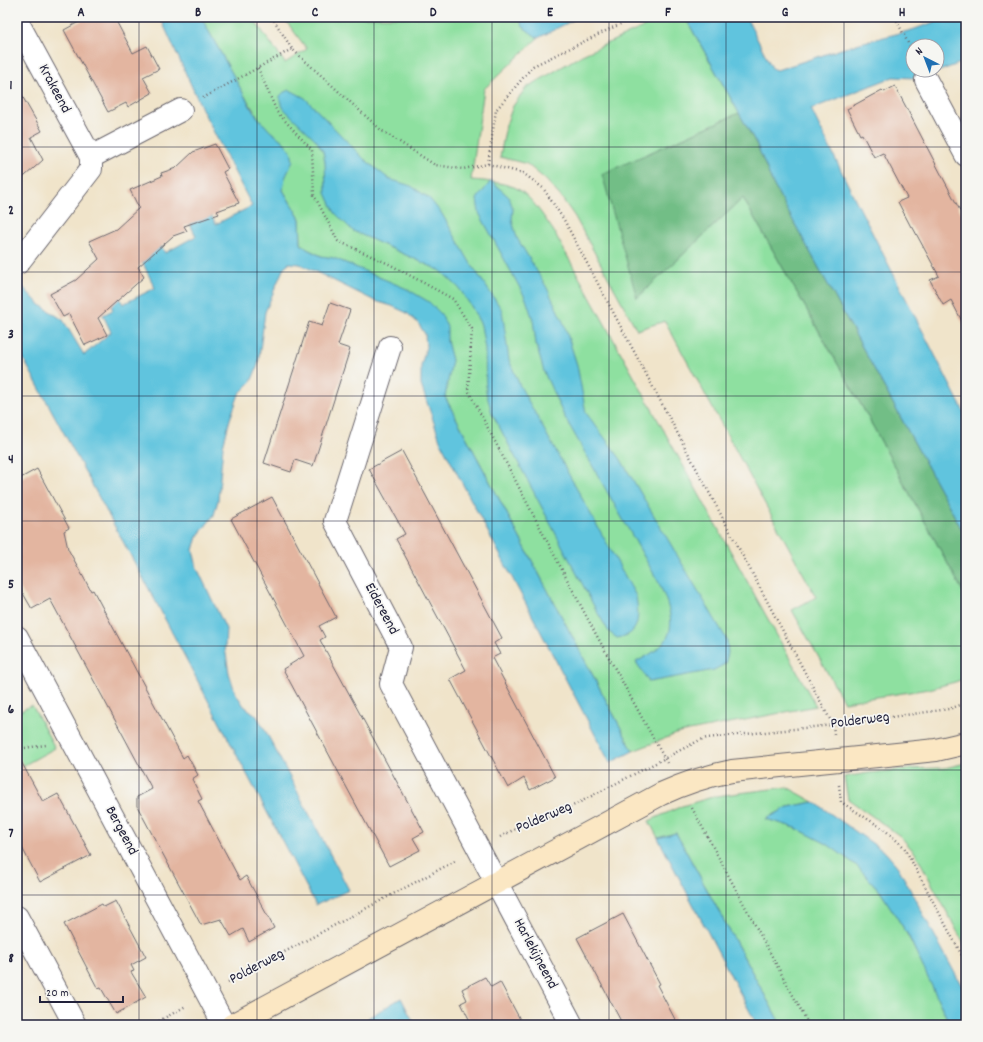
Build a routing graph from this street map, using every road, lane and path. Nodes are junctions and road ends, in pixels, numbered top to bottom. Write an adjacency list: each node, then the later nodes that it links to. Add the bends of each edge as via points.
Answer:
1 (272, 17): 6 (path)
2 (635, 17): 12 (path, via 533,66 496,110)
3 (896, 18): 5 (path)
4 (17, 20): 11 (street, Krakeend)
5 (906, 38)
6 (292, 48): 7 (path); 12 (path, via 381,130 435,165 463,169)
7 (258, 68): 9 (path); 19 (path, via 277,112 312,150 314,195 338,241 389,264 453,299 472,329 468,390)
8 (926, 80): 10 (street)
9 (190, 105): 11 (street)
10 (966, 155)
11 (91, 157): 13 (street, via 91,169)
12 (488, 164): 17 (path, via 523,173 543,188 564,220)
13 (18, 263)
14 (390, 347): 22 (street, Eidereend, via 334,521 401,646 391,684)
15 (17, 637): 26 (street, Bergeend)
16 (966, 704): 17 (path, Polderweg, via 949,709)
17 (833, 724): 19 (path, Polderweg, via 707,738); 20 (path)
18 (966, 742): 20 (street, via 936,750)
19 (664, 758): 21 (path); 22 (path, Polderweg, via 557,814 521,826)
20 (836, 760): 21 (street, via 732,771 709,775); 25 (path, via 841,802 885,830 904,847)
21 (680, 786): 23 (street); 32 (path)
22 (479, 849): 23 (street, Eidereend); 26 (path, Polderweg)
23 (497, 883): 30 (street); 31 (street, Harlekijneend)
24 (17, 917): 27 (street)
25 (966, 963)
26 (207, 993): 28 (path, Polderweg); 29 (street, Bergeend)
27 (75, 1025)
28 (152, 1025)
29 (224, 1025)
30 (232, 1025)
31 (572, 1025)
32 (809, 1025)

